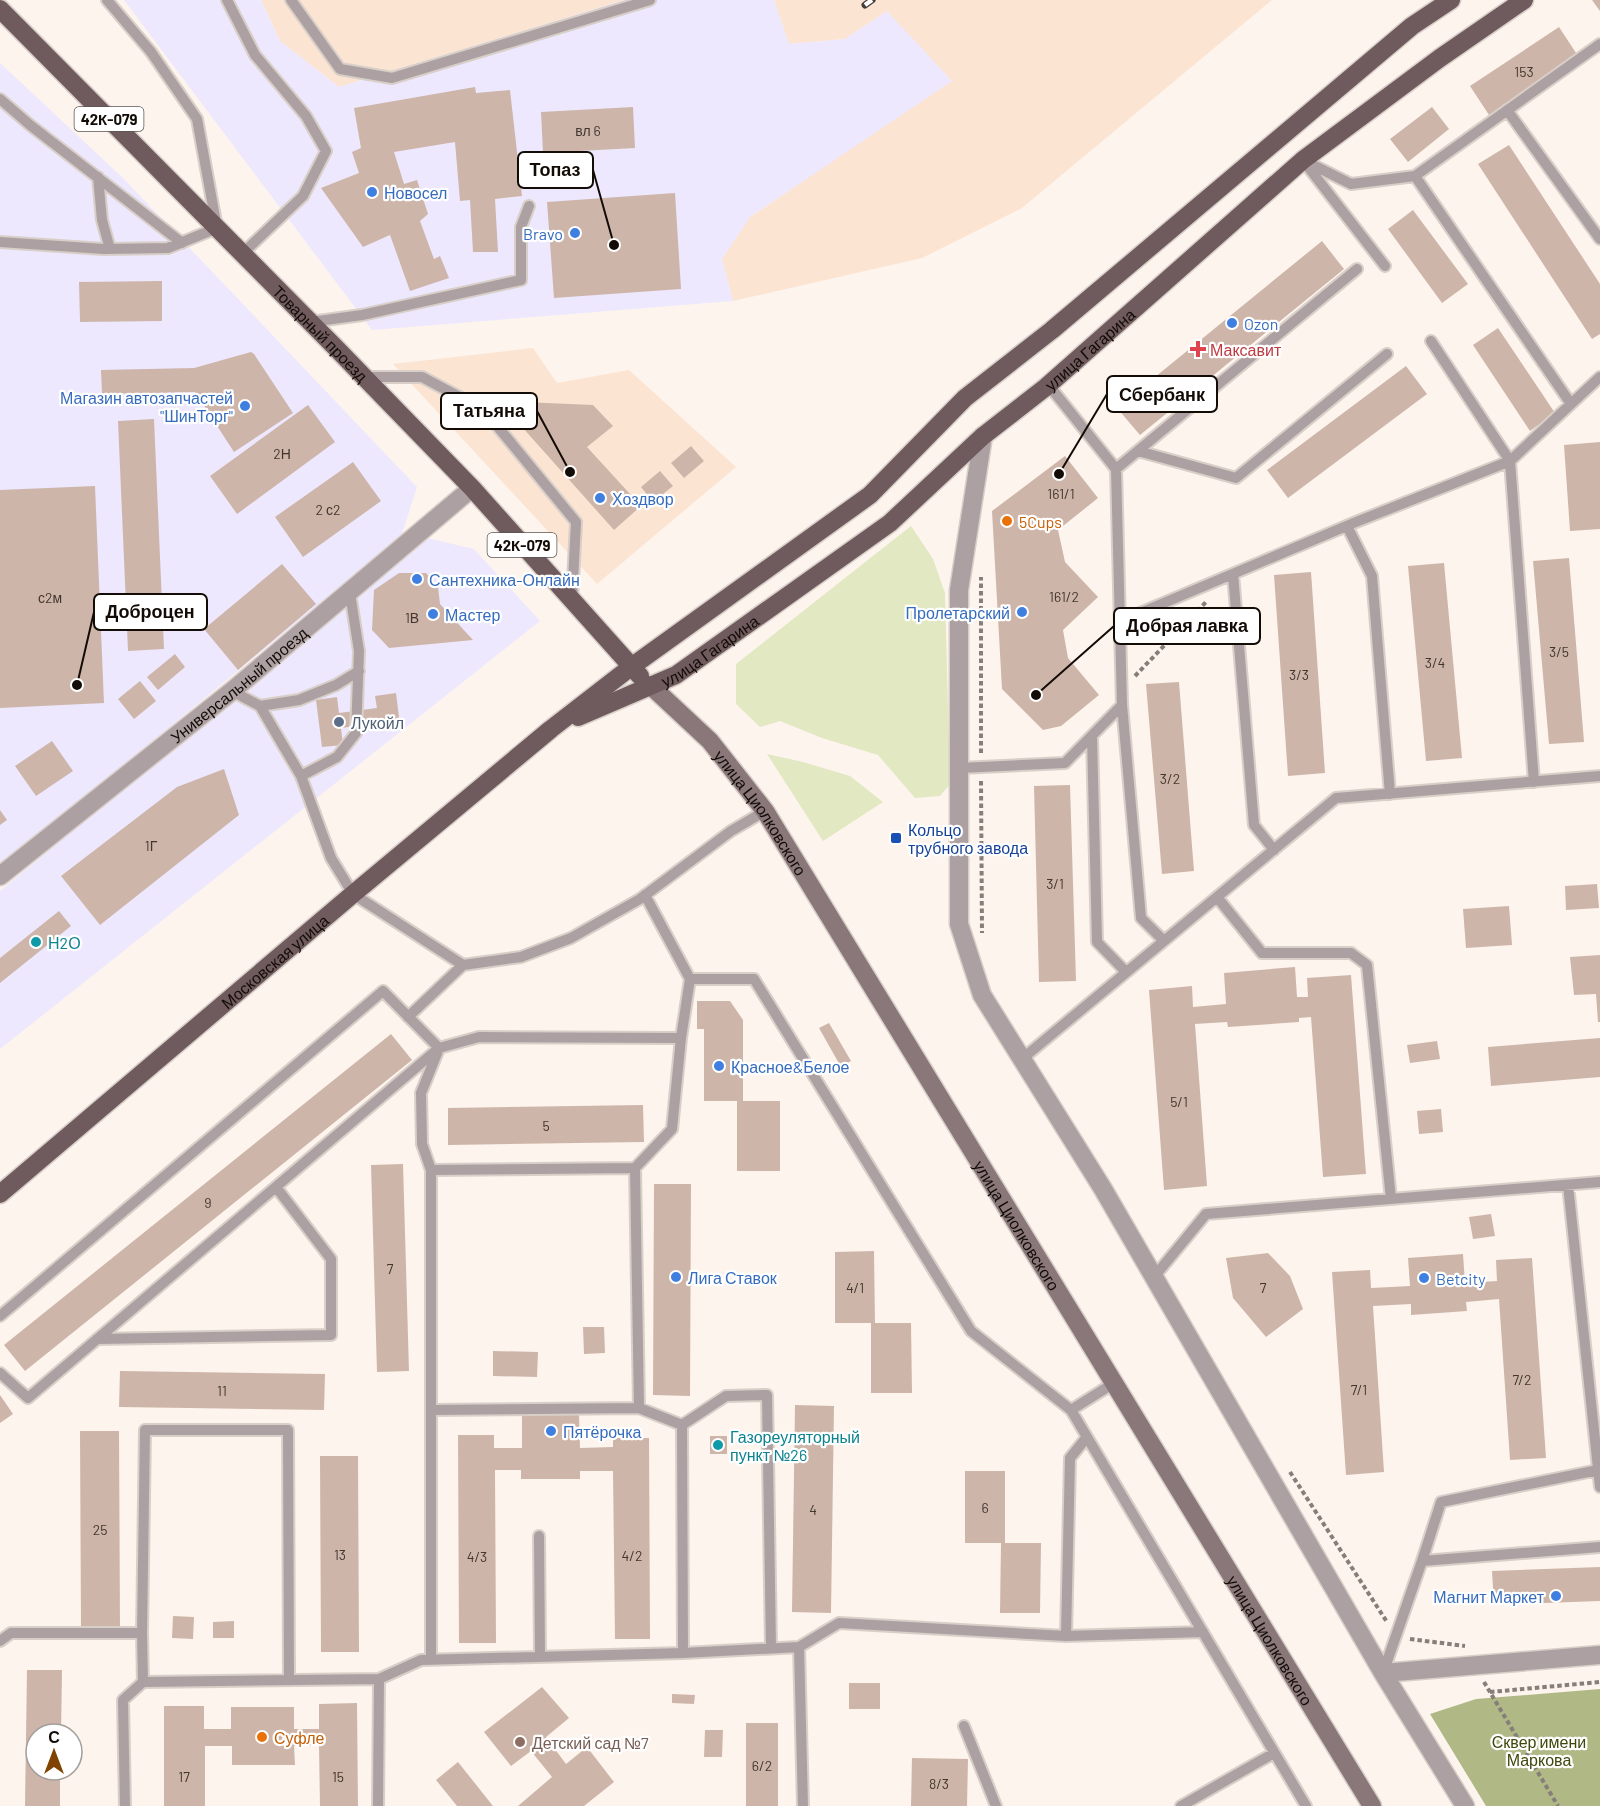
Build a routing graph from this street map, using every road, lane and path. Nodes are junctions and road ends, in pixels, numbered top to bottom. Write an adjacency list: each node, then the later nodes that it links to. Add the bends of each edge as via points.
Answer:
1 (107, 0): 15 (lane, via 151,52 197,119)
2 (227, 0): 20 (lane, via 255,55 306,116 326,151 303,196)
3 (291, 0): 4 (lane, via 340,69 392,78)
4 (650, 0)
5 (1451, 0): 42 (main road, улица Гагарина, via 1412,26 1052,330 965,398 870,495)
6 (1524, 0): 11 (main road, улица Гагарина)
7 (0, 9): 15 (main road, Товарный проезд / 42К-079)
8 (1600, 44): 10 (lane)
9 (0, 99): 13 (lane)
10 (1507, 110): 12 (lane); 16 (lane)
11 (1303, 160): 12 (lane, via 1351,184); 21 (lane); 28 (main road, улица Гагарина)
12 (1415, 176): 29 (lane)
13 (99, 177): 18 (lane); 19 (lane, via 102,220)
14 (529, 206): 23 (lane, via 521,227 521,280 362,315)
15 (217, 228): 18 (lane); 20 (main road, Товарный проезд / 42К-079)
16 (1600, 239)
17 (0, 242): 19 (lane)
18 (182, 243): 19 (lane, via 168,249)
19 (110, 249)
20 (242, 254): 23 (main road, Товарный проезд / 42К-079)
21 (1385, 266)
22 (1357, 269): 31 (lane)
23 (310, 322): 26 (main road, Товарный проезд / 42К-079)
24 (1431, 341): 32 (lane)
25 (1387, 354): 31 (lane, via 1236,478)
26 (365, 377): 34 (main road, Товарный проезд / 42К-079); 40 (lane, via 422,377 484,410 576,522)
27 (1600, 377): 29 (lane)
28 (1046, 387): 30 (main road, улица Гагарина); 33 (lane)
29 (1571, 405): 32 (lane)
30 (983, 436): 44 (main road, улица Гагарина, via 890,523 676,675); 51 (street, via 959,590)
31 (1138, 451): 33 (lane)
32 (1510, 461): 35 (lane); 55 (lane)
33 (1116, 469): 41 (lane)
34 (472, 489): 38 (street, Универсальный проезд); 40 (main road, Товарный проезд / 42К-079)
35 (1347, 526): 37 (lane); 56 (lane, via 1372,576)
36 (981, 570): 52 (path)
37 (1233, 574): 41 (lane); 58 (lane, via 1254,825)
38 (350, 593): 43 (lane); 46 (street, Универсальный проезд)
39 (1209, 599): 45 (path)
40 (572, 601): 42 (main road, Товарный проезд / 42К-079)
41 (1120, 621): 45 (lane)
42 (632, 667): 44 (main road, улица Циолковского); 49 (main road, Московская улица)
43 (359, 672): 48 (lane, via 299,700); 53 (lane, via 356,733 336,757)
44 (650, 686): 49 (main road, Московская улица); 57 (main road, улица Циолковского, via 710,741)
45 (1122, 689): 47 (lane)
46 (232, 691): 48 (lane); 59 (street, Универсальный проезд)
47 (1122, 705): 50 (lane); 64 (lane, via 1141,918)
48 (260, 706): 53 (lane)
49 (551, 729): 60 (main road, Московская улица)
50 (1092, 736): 52 (lane, via 1065,763); 66 (lane, via 1096,942)
51 (960, 768): 52 (lane); 71 (street, via 959,924 982,995)
52 (981, 768): 63 (path)
53 (301, 776): 60 (lane, via 331,858)
54 (1600, 777): 55 (lane)
55 (1534, 782): 56 (lane)
56 (1390, 794): 58 (lane, via 1336,798)
57 (765, 811): 61 (lane, via 731,831); 83 (main road, улица Циолковского)
58 (1274, 850): 62 (lane)
59 (0, 876)
60 (353, 894): 65 (lane); 77 (main road, Московская улица)
61 (645, 895): 65 (lane, via 561,941 521,957); 67 (lane)
62 (1217, 897): 64 (lane); 78 (lane, via 1262,954 1351,954 1367,965)
63 (982, 934)
64 (1164, 941): 66 (lane)
65 (463, 965): 68 (lane)
66 (1125, 972): 71 (lane)
67 (690, 979): 69 (lane); 86 (lane, via 754,979 971,1331)
68 (408, 1017): 70 (lane); 80 (lane, via 383,991)
69 (681, 1038): 70 (lane, via 479,1037); 72 (lane, via 672,1129)
70 (439, 1048): 73 (lane, via 421,1093 422,1144); 76 (lane)
71 (1022, 1059): 79 (street)
72 (635, 1168): 73 (lane); 84 (lane)
73 (431, 1170): 85 (lane)
74 (1600, 1182): 75 (lane)
75 (1568, 1185): 78 (lane); 89 (lane)
76 (276, 1187): 81 (lane); 81 (lane, via 331,1259 331,1335)
77 (0, 1194)
78 (1391, 1199): 79 (lane, via 1206,1214)
79 (1154, 1276): 108 (street)
80 (0, 1317)
81 (97, 1339): 82 (lane, via 28,1398)
82 (0, 1374)
83 (1114, 1383): 86 (lane); 122 (main road, улица Циолковского)
84 (639, 1408): 85 (lane); 87 (lane)
85 (431, 1410): 107 (lane)
86 (1071, 1410): 88 (lane)
87 (682, 1425): 102 (lane, via 726,1396 767,1395); 103 (lane)
88 (1088, 1437): 96 (lane); 98 (lane, via 1070,1458)
89 (1597, 1439): 91 (lane)
90 (1285, 1463): 99 (path)
91 (1598, 1470): 92 (lane); 95 (lane, via 1441,1503)
92 (1600, 1487)
93 (539, 1536): 105 (lane)
94 (1600, 1547): 95 (lane)
95 (1422, 1561): 99 (lane)
96 (1203, 1632): 98 (lane); 115 (lane)
97 (141, 1633): 100 (lane, via 11,1633); 110 (lane, via 145,1430 288,1430); 111 (lane)
98 (1066, 1636): 101 (lane, via 839,1623)
99 (1395, 1637): 106 (path); 108 (lane)
100 (0, 1641)
101 (800, 1647): 102 (lane); 118 (lane)
102 (771, 1648): 103 (lane)
103 (683, 1653): 105 (lane)
104 (1600, 1655): 106 (street)
105 (540, 1657): 107 (lane)
106 (1475, 1657): 108 (street); 113 (path)
107 (431, 1660): 109 (lane, via 421,1660)
108 (1383, 1673): 123 (street)
109 (379, 1679): 110 (lane); 117 (lane)
110 (289, 1680): 111 (lane)
111 (143, 1682): 116 (lane, via 123,1701)
112 (1600, 1682): 113 (path)
113 (1490, 1692): 124 (path)
114 (964, 1726): 119 (lane)
115 (1274, 1753): 120 (lane); 121 (lane)
116 (125, 1806)
117 (378, 1806)
118 (803, 1806)
119 (996, 1806)
120 (1181, 1806)
121 (1306, 1806)
122 (1372, 1806)
123 (1466, 1806)
124 (1558, 1806)

